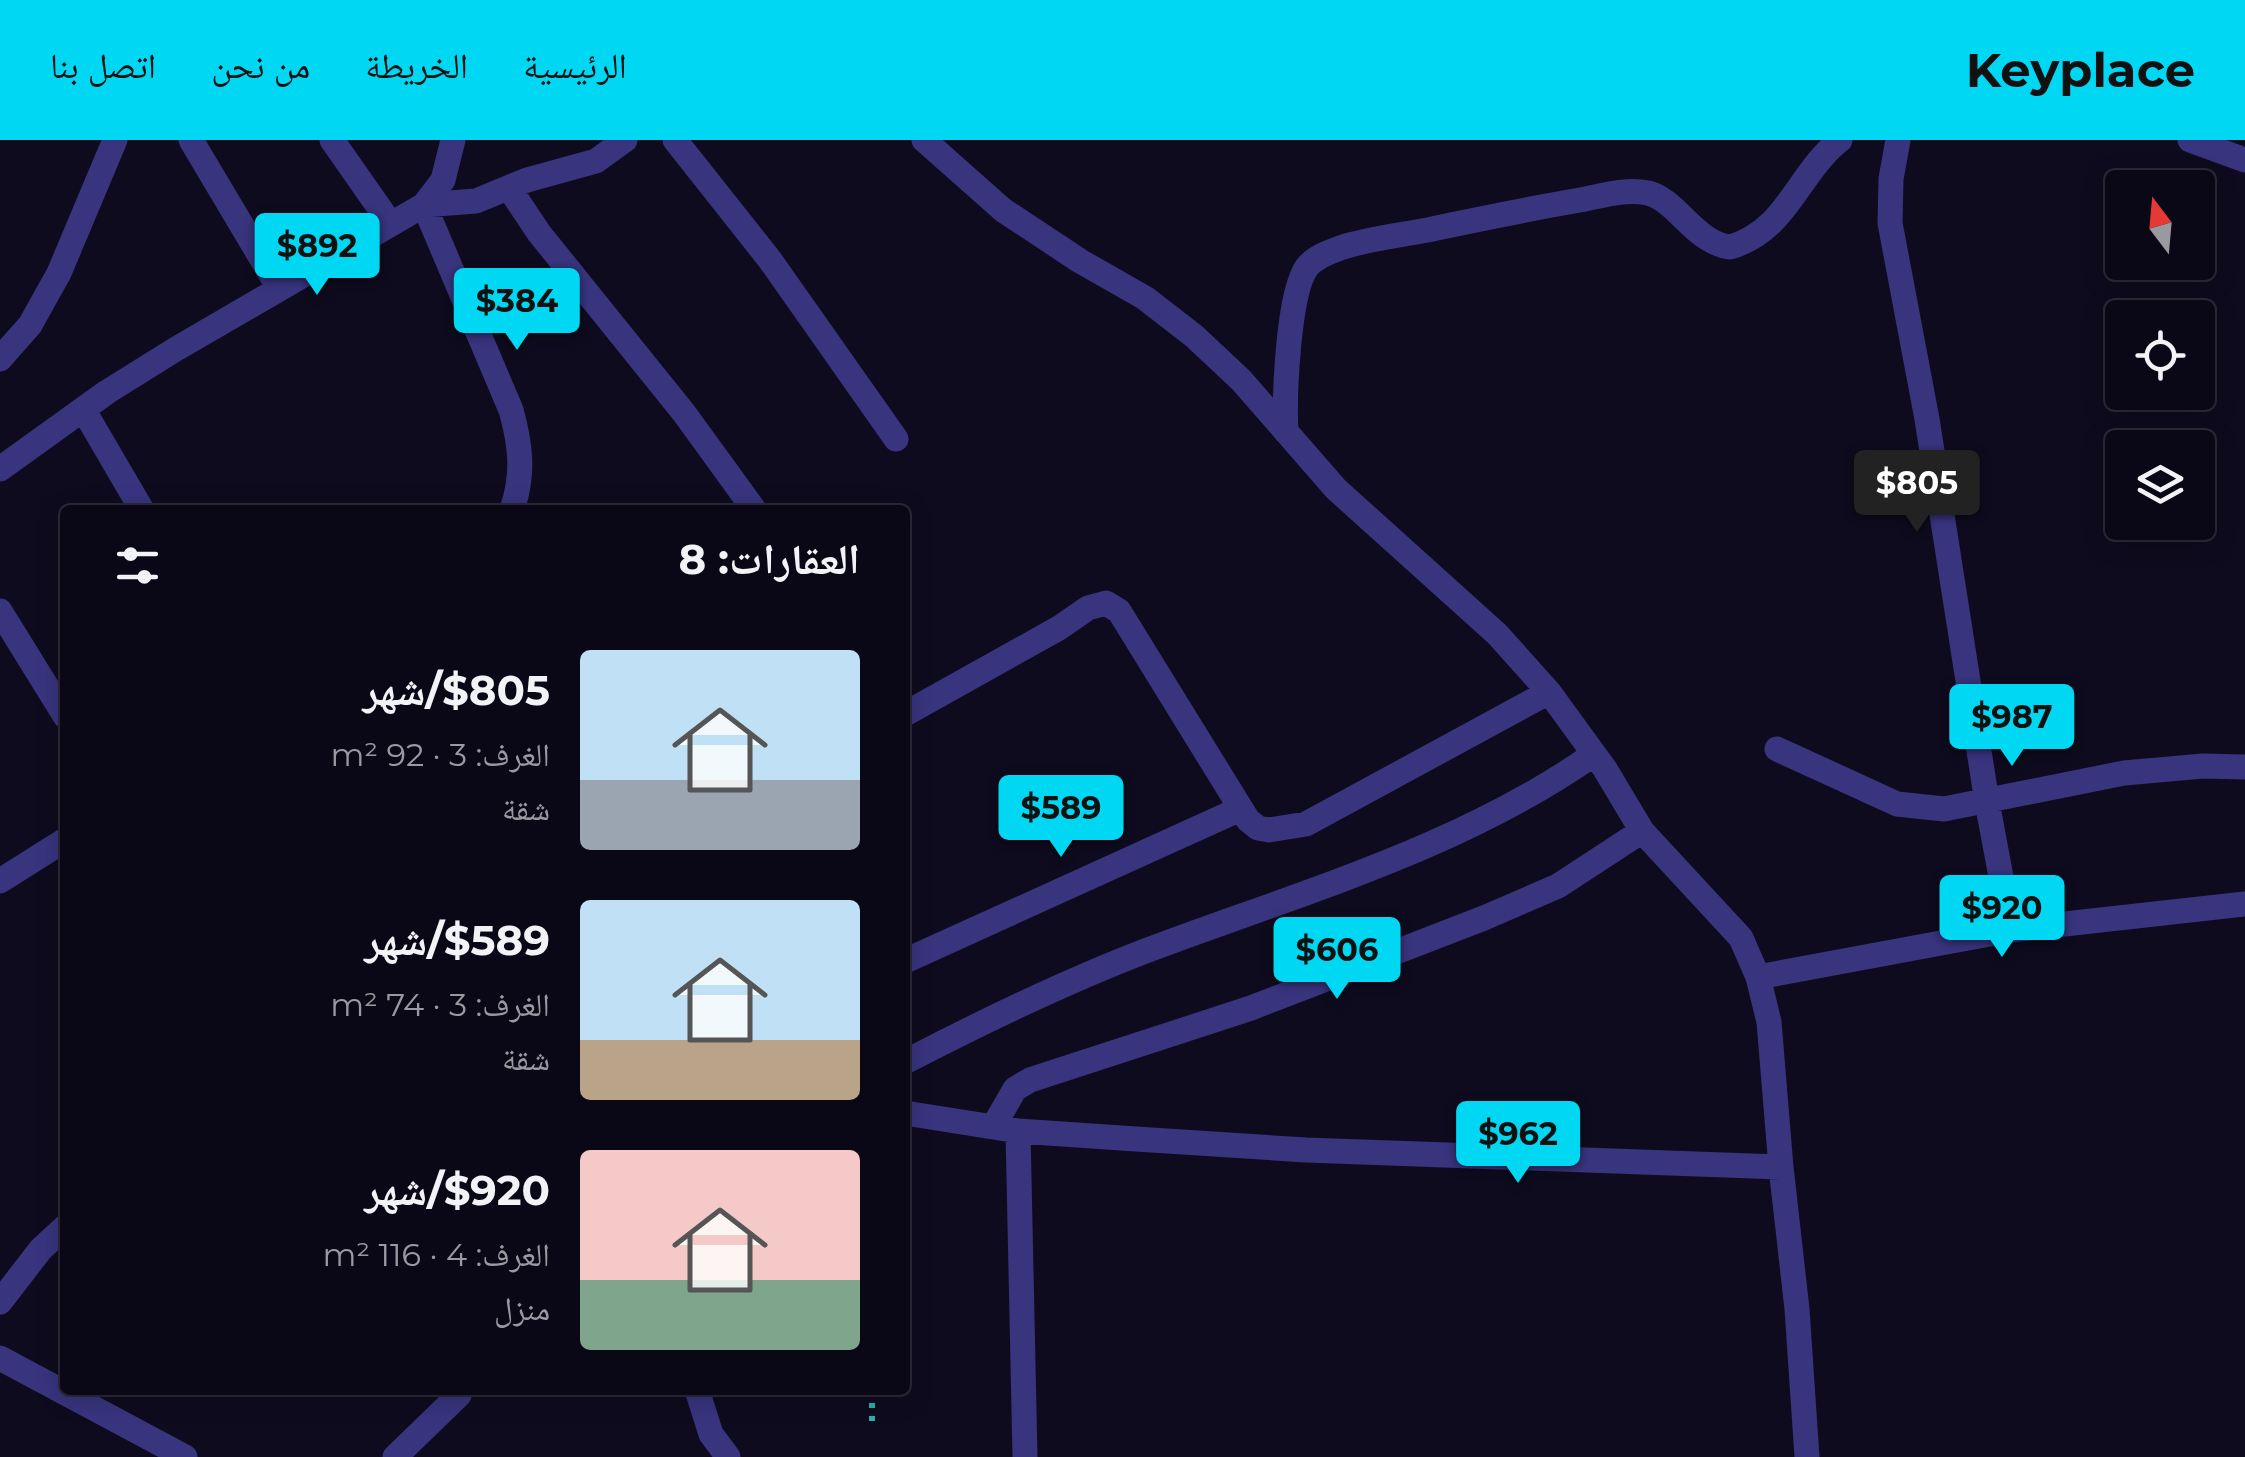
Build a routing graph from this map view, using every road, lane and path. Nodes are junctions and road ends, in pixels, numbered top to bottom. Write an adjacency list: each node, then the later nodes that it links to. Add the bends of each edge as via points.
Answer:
1 (114, 140): 16 (street, via 59,273 30,325)
2 (191, 140): 15 (street)
3 (332, 140): 14 (street)
4 (453, 140): 13 (street, via 442,180)
5 (624, 140): 12 (street, via 596,162)
6 (675, 140): 19 (street, via 770,260)
7 (924, 140): 18 (street, via 1003,210 1194,336)
8 (1840, 140): 18 (street, via 1772,225 1730,247 1706,238 1657,197 1635,192 1366,240 1323,254 1301,279 1287,365)
9 (1898, 140): 31 (street, via 1890,223)
10 (2190, 140): 11 (street)
11 (2245, 160)
12 (509, 188): 13 (street, via 476,201); 23 (street)
13 (424, 205): 14 (street); 22 (street, via 516,428 520,486)
14 (390, 223): 15 (street)
15 (278, 288): 17 (street)
16 (0, 359)
17 (83, 409): 20 (street); 21 (street)
18 (1286, 432): 25 (street, via 1336,489 1496,634)
19 (896, 439)
20 (0, 469)
21 (139, 505)
22 (514, 505)
23 (751, 505)
24 (0, 611): 26 (street)
25 (1548, 692): 29 (street); 32 (street, via 1306,824 1258,828)
26 (60, 708)
27 (910, 711): 32 (street, via 1106,603 1119,611)
28 (1777, 749): 31 (street, via 1897,804 1944,809)
29 (1594, 754): 33 (street); 40 (street, via 1553,783 1440,838 1126,959)
30 (2245, 767): 31 (street, via 2124,773)
31 (1987, 802): 37 (street)
32 (1240, 809): 38 (street)
33 (1642, 831): 39 (street, via 1741,938); 42 (street, via 1558,886 1484,918 1251,1008 1030,1080 1015,1088)
34 (60, 843): 35 (street)
35 (0, 880)
36 (2245, 904): 37 (street)
37 (2011, 930): 39 (street)
38 (910, 959)
39 (1758, 977): 43 (street, via 1769,1022)
40 (910, 1059)
41 (910, 1114): 42 (street)
42 (1006, 1129): 43 (street, via 1306,1150); 56 (street)
43 (1781, 1168): 57 (street)
44 (60, 1232): 45 (street)
45 (0, 1302)
46 (0, 1358): 47 (street)
47 (60, 1390)
48 (69, 1395): 53 (street)
49 (460, 1395): 54 (street)
50 (698, 1395): 55 (street, via 711,1434)
51 (872, 1395): 52 (path)
52 (872, 1422)
53 (185, 1457)
54 (395, 1457)
55 (728, 1457)
56 (1025, 1457)
57 (1807, 1457)

